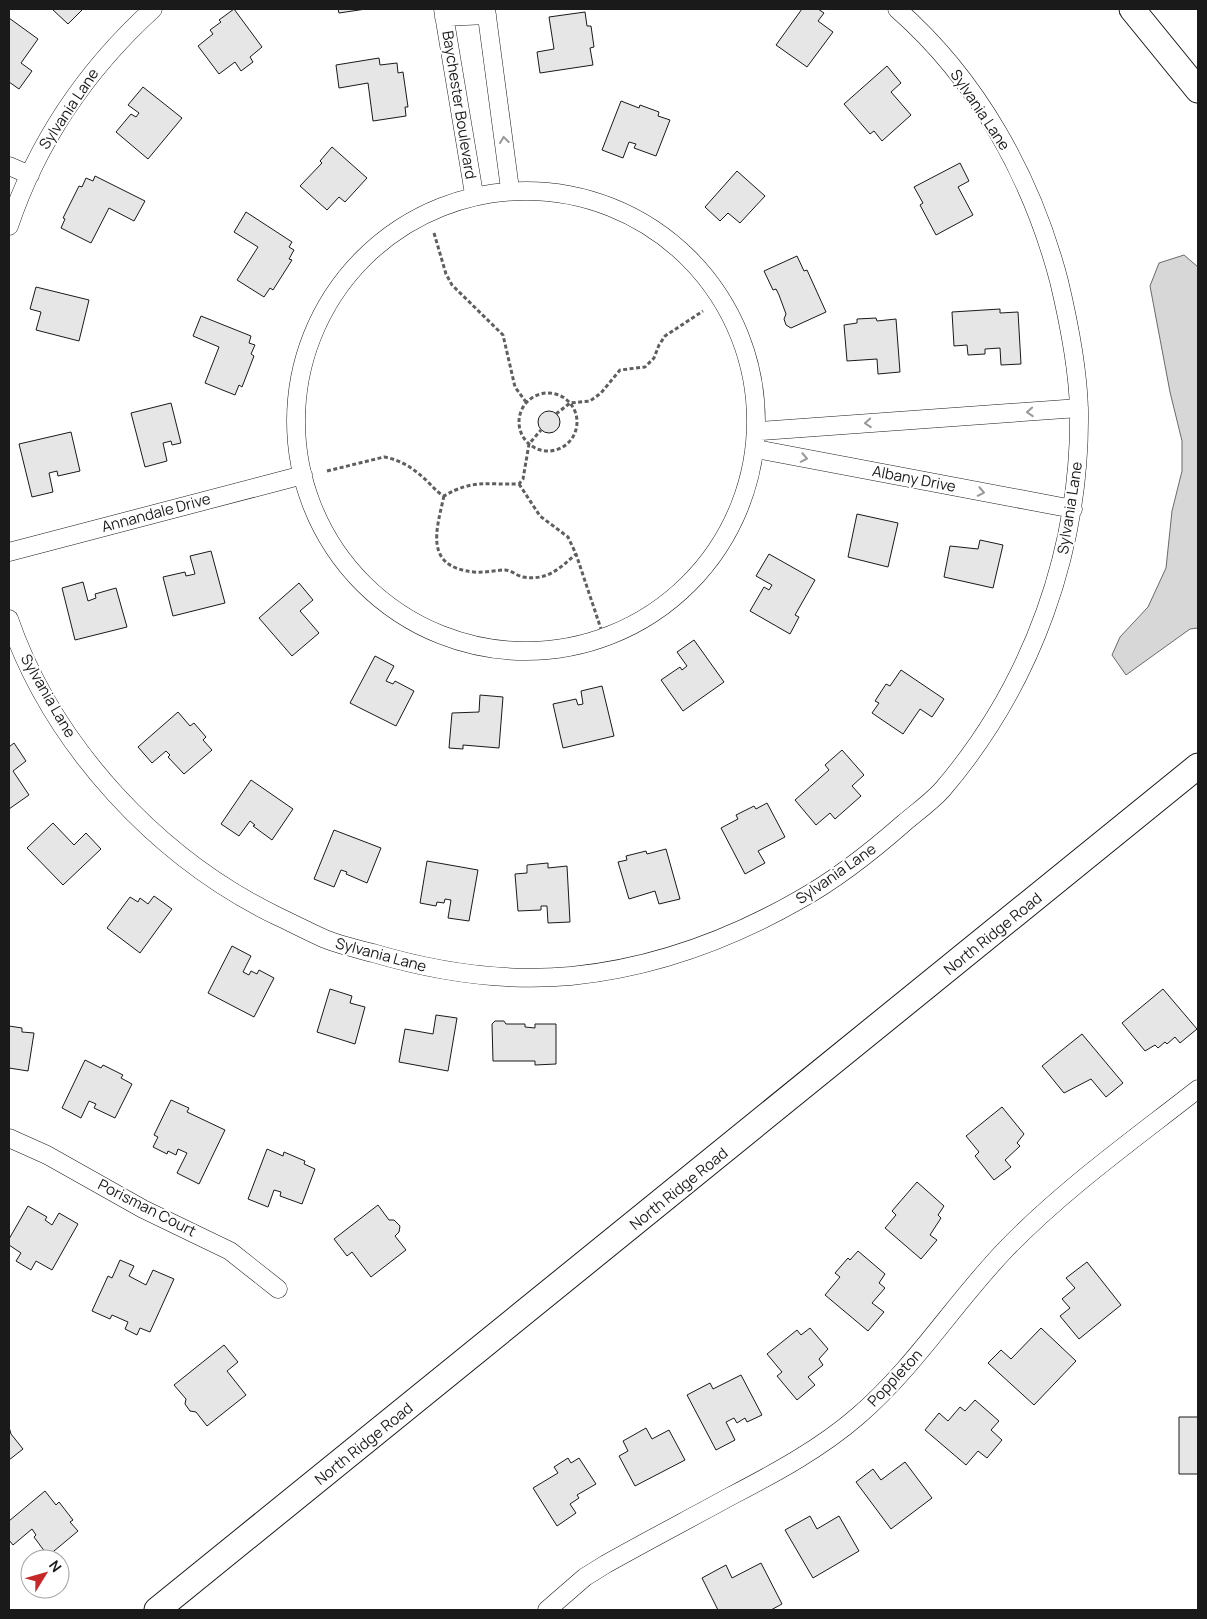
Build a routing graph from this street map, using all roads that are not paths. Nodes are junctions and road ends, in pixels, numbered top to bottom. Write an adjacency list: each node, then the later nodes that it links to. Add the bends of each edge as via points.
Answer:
1 (153, 9): 8 (street, Sylvania Lane, via 99,64 69,103 43,144)
2 (897, 9): 12 (street, Sylvania Lane, via 967,88 997,129 1025,181 1051,251 1071,328)
3 (1132, 9): 6 (street)
4 (487, 12): 5 (street, Baychester Boulevard); 9 (street, Baychester Boulevard, one-way to 4)
5 (443, 13): 10 (street, Baychester Boulevard)
6 (1198, 90)
7 (9, 166): 8 (street)
8 (30, 175): 11 (street, Sylvania Lane)
9 (510, 188): 10 (street); 13 (street, via 553,190 596,204 636,221 672,245 703,276 728,312 745,351)
10 (474, 194): 15 (street, via 425,212 392,231 358,261 326,303 315,323 303,359 297,392 294,426)
11 (9, 226)
12 (1079, 408): 13 (street, one-way to 13); 16 (street, Sylvania Lane, via 1078,459)
13 (760, 431): 14 (street)
14 (756, 449): 15 (street, via 741,507 716,553 681,593 638,624 590,644 537,652 484,648 434,632 388,605 350,569 321,524); 16 (street, Albany Drive, one-way to 16)
15 (303, 475): 17 (street, Annandale Drive)
16 (1072, 509): 18 (street, Sylvania Lane, via 1065,548 1037,637 998,714 940,792 847,870 765,920 637,967 569,976 506,977 420,967 328,940 246,901 165,843 97,773 54,714 16,641)
17 (9, 552)
18 (9, 619)
19 (1198, 766): 23 (street, North Ridge Road)
20 (1198, 1088): 24 (street, Poppleton, via 1033,1222 979,1279 899,1377 858,1417 786,1467 606,1564)
21 (9, 1138): 22 (street, Porisman Court, via 230,1251)
22 (278, 1289)
23 (158, 1610)
24 (547, 1610)

